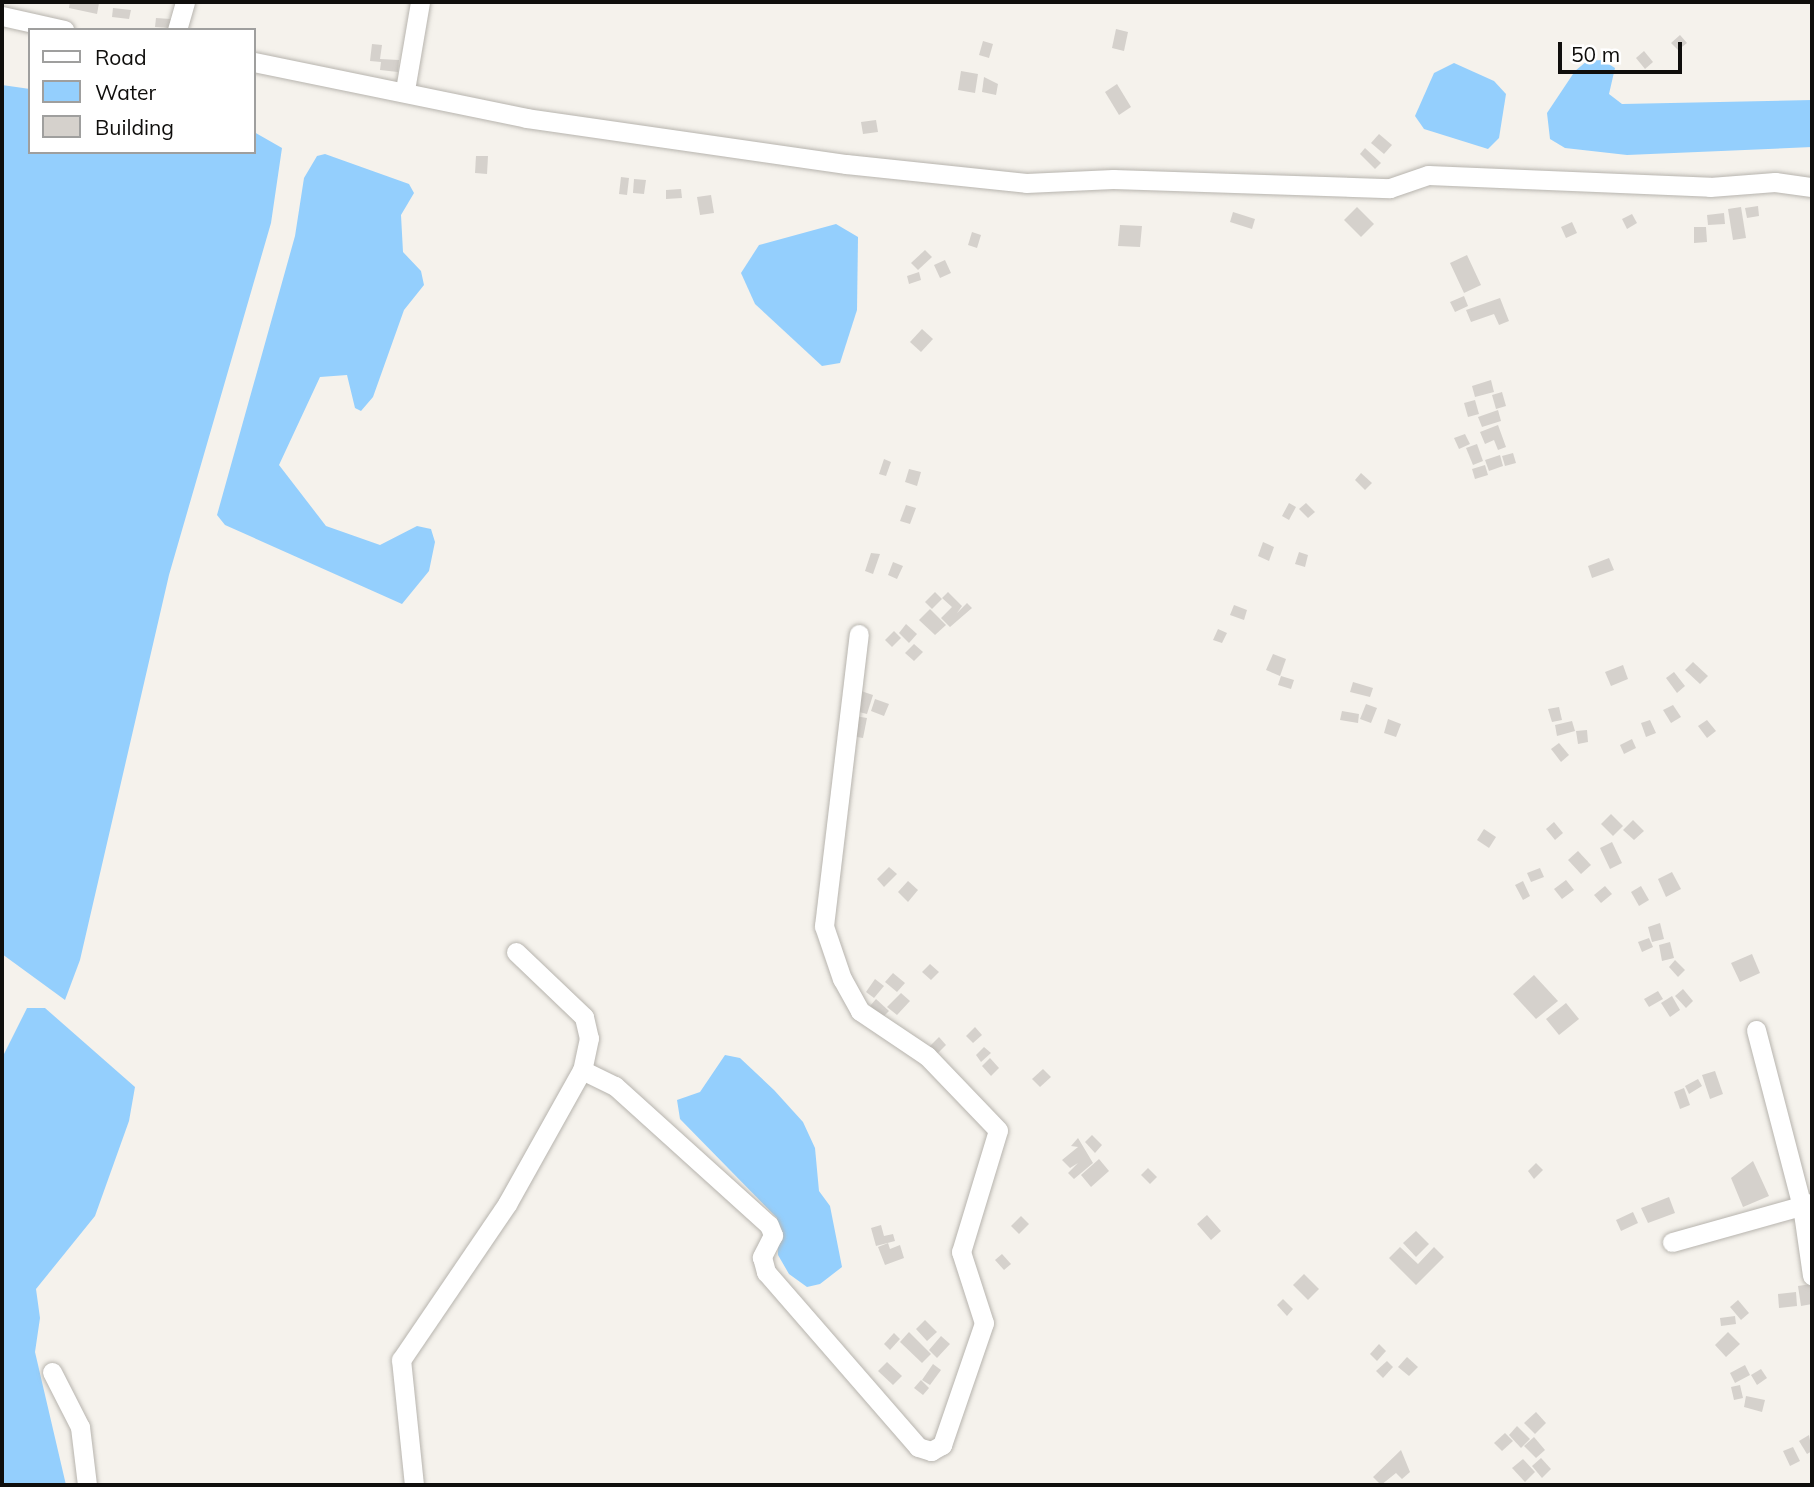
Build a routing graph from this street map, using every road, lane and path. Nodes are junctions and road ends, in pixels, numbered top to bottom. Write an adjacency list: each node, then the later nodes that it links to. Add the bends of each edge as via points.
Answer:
1 (185, 2): 5 (street)
2 (420, 2): 7 (street)
3 (2, 16): 4 (street)
4 (55, 28)
5 (178, 28)
6 (256, 62): 7 (street)
7 (405, 90): 8 (street, via 526,118 859,166 1026,183 1113,179 1390,188 1440,175 1710,187 1775,182)
8 (1812, 187)
9 (859, 634): 12 (street, via 824,926 842,979 860,1011 927,1056 998,1130 961,1252 984,1323 942,1445 931,1451 918,1447 766,1272 762,1257 774,1235 769,1225 615,1086)
10 (516, 952): 12 (street, via 584,1017 589,1038)
11 (1756, 1030): 13 (street)
12 (582, 1070): 18 (street, via 507,1204 401,1360)
13 (1807, 1205): 14 (street); 15 (street)
14 (1672, 1242)
15 (1812, 1275)
16 (52, 1372): 17 (street, via 80,1427)
17 (87, 1485)
18 (414, 1485)

